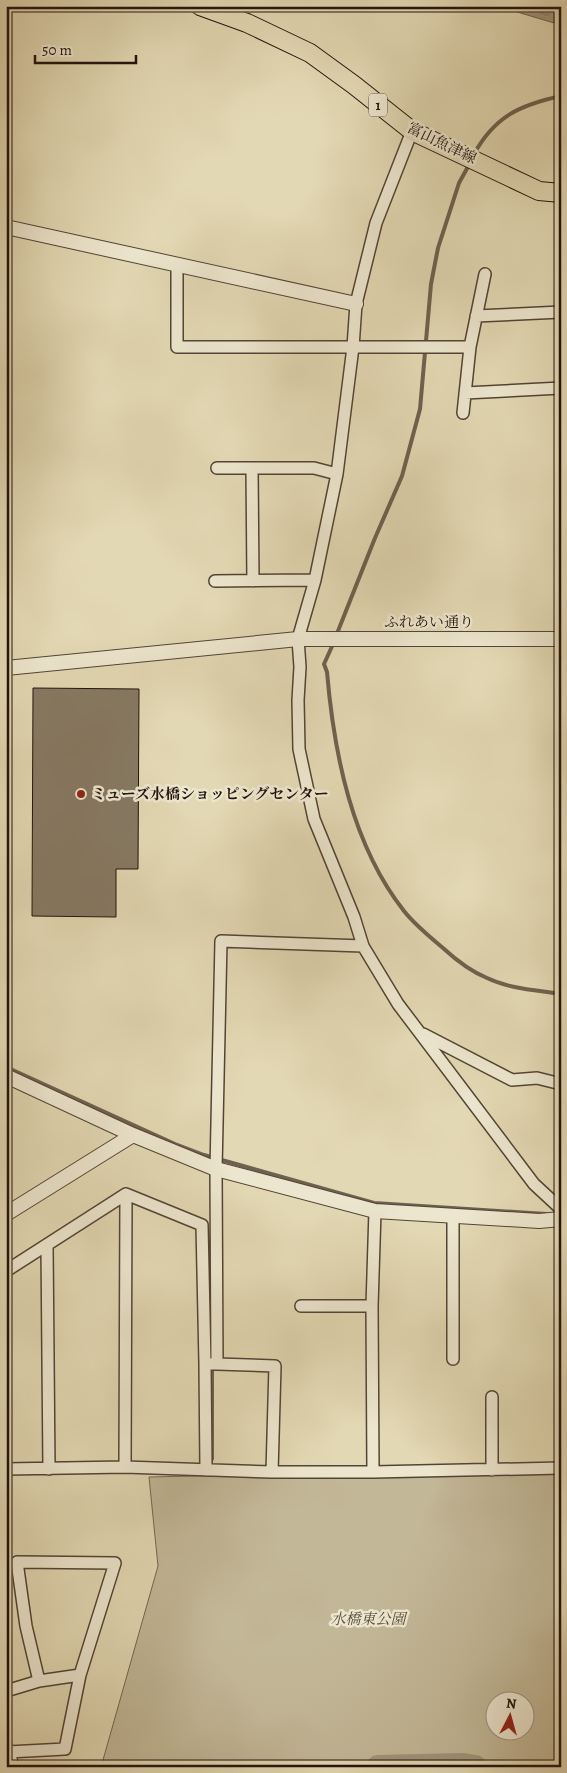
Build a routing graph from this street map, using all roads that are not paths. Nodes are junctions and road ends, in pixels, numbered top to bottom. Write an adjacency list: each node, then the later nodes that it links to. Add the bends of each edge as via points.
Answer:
1 (200, 6): 2 (main road, 富山魚津線 / 1, via 247,22 310,54)
2 (412, 131): 3 (main road, 富山魚津線 / 1, via 539,191); 7 (street, via 376,223)
3 (561, 193)
4 (6, 227): 5 (street)
5 (177, 265): 7 (street); 10 (street, via 177,347)
6 (485, 274): 9 (street)
7 (356, 304): 10 (street)
8 (561, 312): 9 (street)
9 (476, 316): 11 (street)
10 (353, 347): 11 (street); 17 (street)
11 (470, 347): 13 (street)
12 (561, 388): 13 (street)
13 (465, 393): 14 (street)
14 (463, 413)
15 (218, 468): 16 (street)
16 (252, 468): 17 (street, via 314,468); 19 (street)
17 (337, 474): 18 (street)
18 (315, 580): 19 (street); 22 (street)
19 (253, 581): 20 (street)
20 (216, 582)
21 (561, 638): 22 (street, ふれあい通り)
22 (298, 639): 23 (street, ふれあい通り); 24 (street, via 299,749 314,819)
23 (6, 668)
24 (363, 946): 25 (street, via 398,1004); 29 (street, via 221,941)
25 (420, 1032): 27 (street, via 512,1080 537,1078); 31 (street, via 534,1184)
26 (6, 1076): 28 (street)
27 (561, 1084)
28 (133, 1135): 29 (street); 33 (street)
29 (216, 1169): 32 (street); 41 (street)
30 (126, 1194): 36 (street); 41 (street, via 202,1225); 43 (street)
31 (561, 1209)
32 (375, 1211): 34 (street); 39 (street)
33 (6, 1214)
34 (453, 1216): 35 (street, via 539,1221); 40 (street)
35 (561, 1219)
36 (47, 1245): 37 (street); 46 (street)
37 (6, 1271)
38 (301, 1306): 39 (street)
39 (372, 1306): 50 (street)
40 (452, 1359)
41 (211, 1364): 47 (street); 49 (street, via 275,1366)
42 (492, 1397): 48 (street)
43 (125, 1467): 46 (street); 47 (street)
44 (561, 1468): 48 (street)
45 (6, 1469): 46 (street)
46 (49, 1469)
47 (206, 1470): 49 (street)
48 (492, 1470): 50 (street)
49 (272, 1472): 50 (street)
50 (373, 1472)
51 (80, 1675): 52 (street); 52 (street, via 115,1563 17,1562 26,1626); 54 (street, via 65,1749)
52 (39, 1681): 53 (street)
53 (6, 1691)
54 (9, 1756)

